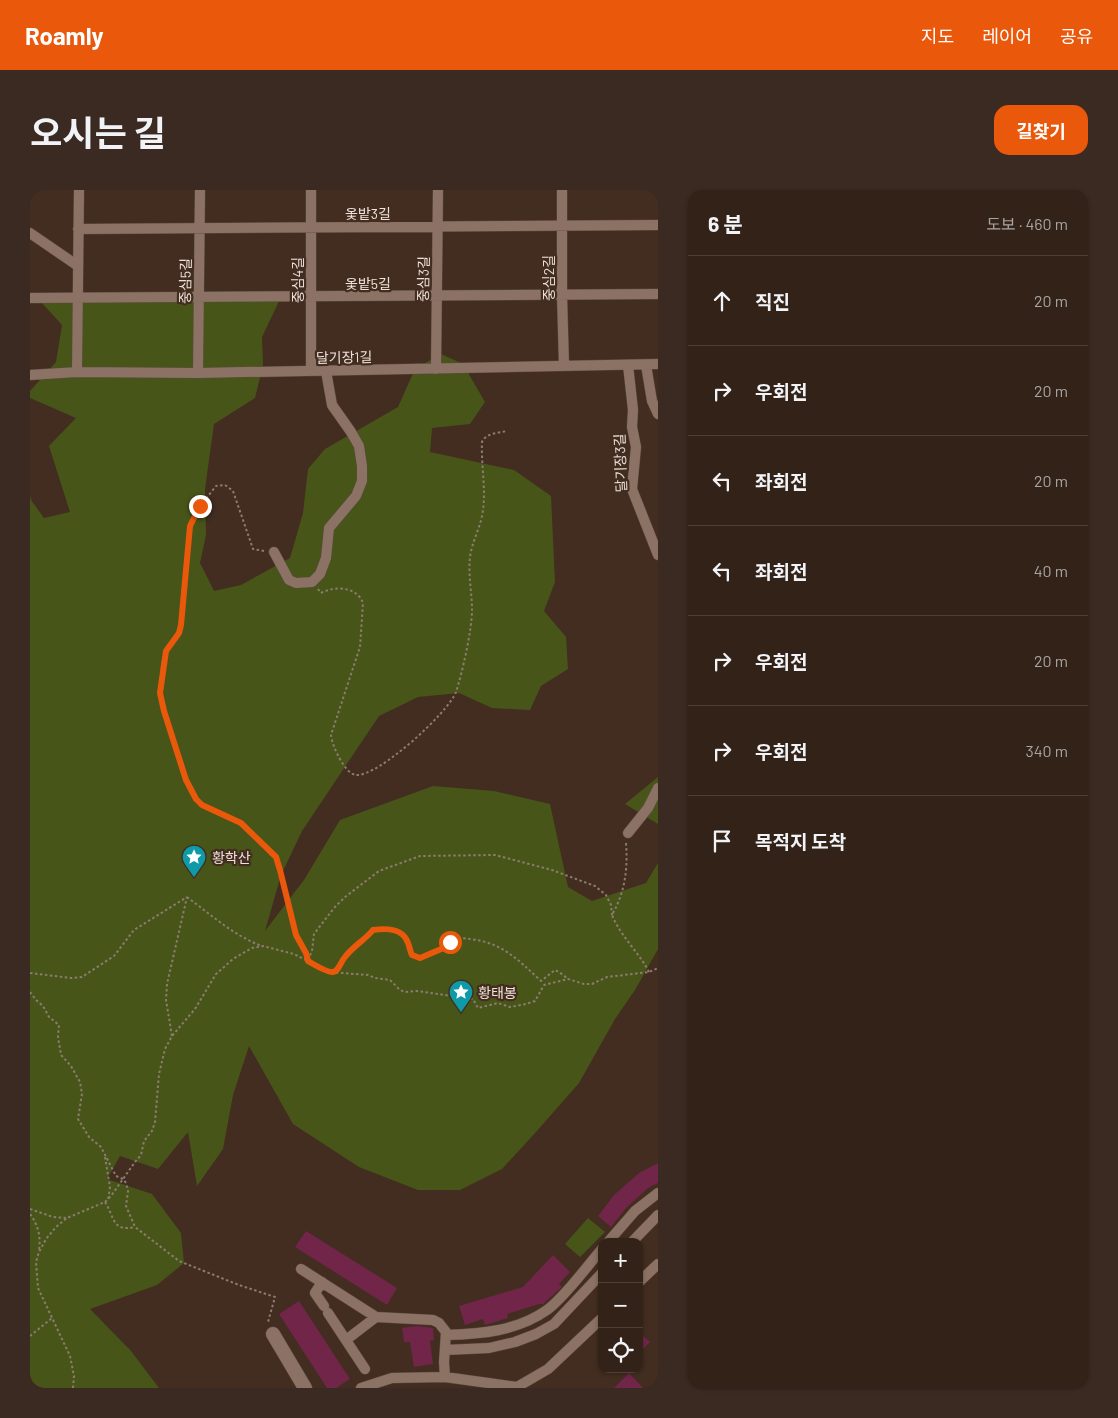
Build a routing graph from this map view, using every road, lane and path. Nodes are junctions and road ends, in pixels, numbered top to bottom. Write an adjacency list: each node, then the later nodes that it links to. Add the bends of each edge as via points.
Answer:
1 (79, 190): 10 (street)
2 (200, 190): 11 (street, 중심5길)
3 (311, 190): 9 (street, 중심4길)
4 (438, 190): 8 (street, 중심3길)
5 (562, 190): 6 (street, 중심2길)
6 (562, 225): 7 (street, 옻밭3길); 8 (street, 옻밭3길); 15 (street, 중심2길)
7 (658, 225)
8 (438, 226): 9 (street, 옻밭3길); 16 (street, 중심3길)
9 (311, 227): 11 (street, 옻밭3길); 17 (street, 중심4길)
10 (78, 228): 11 (street, 옻밭3길); 13 (street)
11 (200, 228): 20 (street, 중심5길)
12 (30, 233): 13 (street)
13 (78, 266): 19 (street)
14 (658, 294): 15 (street, 옻밭5길)
15 (562, 295): 16 (street, 옻밭5길); 24 (street, 중심2길)
16 (437, 296): 17 (street, 옻밭5길); 25 (street, 중심3길)
17 (311, 297): 20 (street, 옻밭5길); 26 (street, 중심4길)
18 (30, 298): 19 (street, 옻밭5길)
19 (77, 298): 20 (street, 옻밭5길); 28 (street)
20 (199, 298): 29 (street, 중심5길)
21 (658, 364): 23 (street, 달기장1길)
22 (628, 365): 23 (street, 달기장1길); 24 (street, 달기장1길); 34 (street, 달기장3길, via 636,447 632,488)
23 (646, 365): 31 (street, via 652,401)
24 (564, 366): 25 (street, 달기장1길)
25 (436, 369): 27 (street, 달기장1길)
26 (311, 371): 27 (street, 달기장1길); 29 (street, 달기장1길)
27 (326, 371): 35 (street, via 332,405 359,446 362,481 356,496 329,528 326,558 320,574)
28 (76, 372): 29 (street, 달기장1길); 30 (street, 달기장1길)
29 (198, 373)
30 (30, 375)
31 (658, 414)
32 (507, 431): 35 (path, via 488,435 482,442 483,510 470,558 472,621 455,694 412,742 363,774 347,770 330,735 360,647 363,603 359,596 342,589 331,588 321,593)
33 (274, 552): 35 (street, via 289,580); 41 (path, via 253,549 232,491 226,485 216,486 200,506 190,526 181,625 165,655 161,700 186,780 196,799 207,808 241,823 276,857 296,935)
34 (658, 555)
35 (312, 582)
36 (658, 788): 37 (street, via 648,808)
37 (628, 833): 39 (path, via 627,874)
38 (187, 897): 40 (path, via 240,936); 45 (path, via 134,930 114,956 82,977); 50 (path, via 167,984 166,1000)
39 (612, 915): 41 (path, via 606,895 595,886 552,870 495,855 420,856 379,871 345,897 314,934); 44 (path)
40 (263, 946): 41 (path); 50 (path, via 240,955 216,974 195,1009)
41 (308, 961): 43 (path)
42 (657, 970): 44 (path)
43 (333, 972): 46 (path, via 373,930 392,929 405,936 414,957 420,958 446,947 455,938 468,939 498,945 541,981 555,970); 48 (path, via 390,980 405,992)
44 (649, 972): 46 (path, via 607,977 592,984)
45 (30, 973)
46 (568, 979): 48 (path, via 544,985 535,1001 516,1006 498,1002 478,1008 474,999)
47 (30, 992): 51 (path, via 59,1025 61,1055 80,1082 82,1094 78,1119)
48 (463, 998): 49 (path)
49 (462, 1004)
50 (172, 1036): 52 (path, via 159,1074 158,1105 152,1132 144,1141 141,1155)
51 (105, 1156): 52 (path, via 116,1176); 54 (path, via 110,1187)
52 (123, 1179): 54 (path); 60 (path, via 128,1191 126,1206)
53 (658, 1192): 61 (street, via 635,1210)
54 (108, 1200): 55 (path)
55 (105, 1202): 59 (path); 60 (path, via 120,1227)
56 (30, 1209): 59 (path)
57 (30, 1214): 63 (path, via 39,1234)
58 (658, 1215): 62 (street)
59 (67, 1218): 63 (path, via 56,1227)
60 (135, 1227): 73 (path, via 179,1261 275,1297 268,1322)
61 (611, 1238)
62 (636, 1238)
63 (38, 1252): 71 (path, via 38,1288)
64 (598, 1254): 74 (street, via 555,1303 534,1317 515,1327 480,1334)
65 (658, 1264): 68 (street)
66 (301, 1269): 69 (street)
67 (598, 1277): 77 (street, via 554,1324 536,1334 489,1348)
68 (643, 1278)
69 (322, 1282): 70 (street); 76 (street, via 315,1293)
70 (376, 1317): 74 (street, via 434,1320 443,1327); 76 (street)
71 (52, 1318): 75 (path); 82 (path, via 70,1356)
72 (598, 1322): 81 (street, via 548,1369)
73 (273, 1334): 83 (main road)
74 (446, 1335): 77 (street)
75 (30, 1336)
76 (346, 1340): 78 (street)
77 (445, 1350): 79 (street)
78 (366, 1369)
79 (445, 1377): 80 (street, via 392,1378); 81 (street)
80 (374, 1386): 84 (street)
81 (516, 1387)
82 (73, 1388)
83 (305, 1388)
84 (361, 1388)

